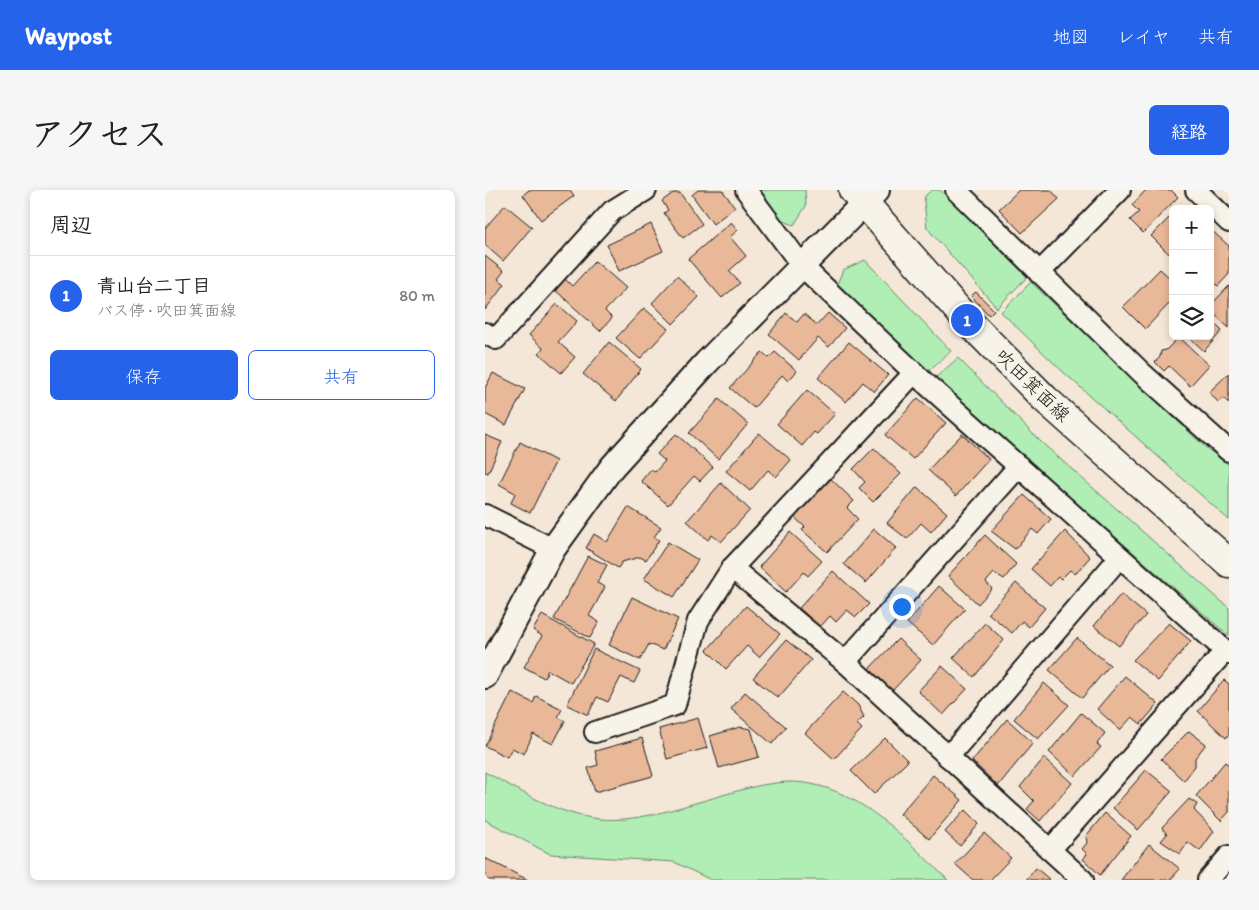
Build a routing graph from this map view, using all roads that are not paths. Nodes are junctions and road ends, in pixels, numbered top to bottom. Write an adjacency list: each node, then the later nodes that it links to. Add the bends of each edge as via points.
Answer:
1 (646, 190): 10 (street, via 612,211 496,338)
2 (745, 190): 8 (street)
3 (956, 190): 9 (street)
4 (1120, 190): 9 (street)
5 (1196, 190): 7 (street)
6 (865, 195): 8 (street); 17 (main road, 吹田箕面線, via 967,320 1045,399)
7 (1229, 222)
8 (802, 266): 11 (street); 15 (street, via 707,362 619,460)
9 (1039, 273): 12 (street, via 1142,373)
10 (485, 333)
11 (914, 373): 13 (street); 18 (street)
12 (1229, 451)
13 (1019, 466): 16 (street); 20 (street)
14 (485, 515): 15 (street)
15 (553, 549): 21 (street)
16 (1119, 558): 19 (street); 23 (street)
17 (1229, 563)
18 (732, 568): 20 (street); 22 (street, via 699,621 675,705)
19 (1227, 652): 24 (street)
20 (845, 662): 23 (street)
21 (485, 676)
22 (595, 732)
23 (948, 757): 24 (street)
24 (1050, 850): 26 (street)
25 (1229, 856): 27 (street)
26 (1083, 880)
27 (1208, 880)

